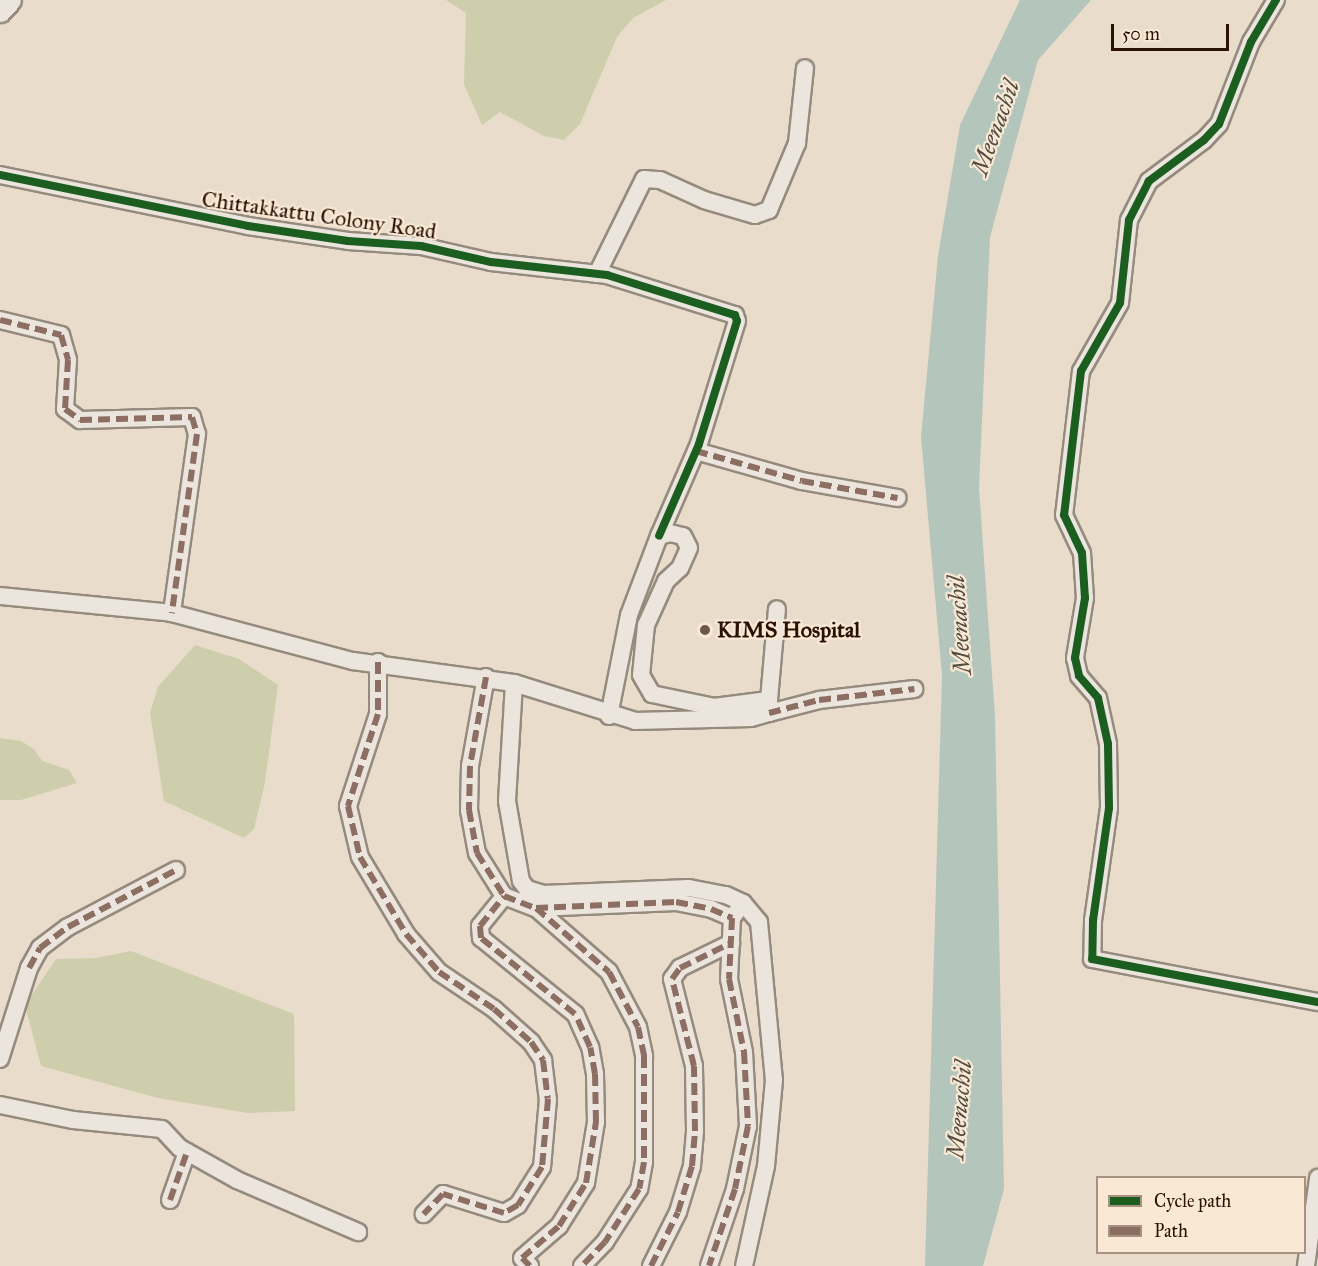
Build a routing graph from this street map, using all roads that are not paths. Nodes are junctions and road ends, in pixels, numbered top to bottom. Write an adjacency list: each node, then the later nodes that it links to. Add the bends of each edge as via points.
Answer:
1 (9, 0): 3 (main road)
2 (1276, 0): 26 (street, via 1251,42 1219,124 1149,181 1129,220 1120,303 1081,370 1064,515 1082,553 1085,598 1075,658 1079,676 1098,698 1108,744 1109,808 1093,920 1092,959)
3 (0, 10)
4 (805, 68): 6 (street, via 797,143 769,210 755,215 704,200 660,180 644,179)
5 (0, 175): 6 (street, Chittakkattu Colony Road, via 248,226 348,241 421,246 491,262)
6 (597, 274): 8 (street, Chittakkattu Colony Road, via 737,318)
7 (0, 320): 13 (street, via 61,334 68,360 64,409 80,420 192,417 197,434)
8 (696, 451): 9 (street, via 802,481); 10 (street)
9 (897, 498)
10 (659, 536): 18 (street, via 683,536 689,548 681,568 666,581 646,625 641,675 652,694 714,707); 19 (street, via 629,615)
11 (0, 596): 13 (street)
12 (777, 609): 18 (street)
13 (172, 613): 14 (street, via 353,661)
14 (378, 662): 15 (street, via 428,672); 32 (street, via 378,714 348,806 360,857 406,934 439,972 510,1021 531,1042 543,1060 548,1099 542,1167 518,1205 504,1213 442,1194)
15 (486, 676): 16 (street); 21 (street, via 470,766 469,810 477,854)
16 (514, 683): 19 (street); 22 (street, via 507,801 519,871 526,889 543,894 689,888 726,895)
17 (914, 689): 18 (street)
18 (769, 706): 19 (street, via 751,718 635,721)
19 (609, 716)
20 (176, 870): 27 (street, via 68,927 39,948)
21 (504, 896): 23 (street); 34 (street, via 480,926 481,938 575,1014 590,1047 595,1074 596,1122 586,1183 559,1226 522,1258)
22 (743, 903): 24 (street); 38 (street, via 759,922 774,1080 766,1166)
23 (536, 908): 24 (street, via 676,902); 35 (street, via 609,972 634,1019 644,1056 644,1162 639,1189 605,1242)
24 (732, 918): 25 (street)
25 (731, 943): 36 (street, via 680,968 672,979 694,1066 695,1131 692,1167 678,1212); 37 (street, via 729,980 744,1052 748,1126 735,1189)
26 (1318, 1002)
27 (0, 1059)
28 (0, 1105): 29 (street, via 73,1120 162,1129)
29 (188, 1152): 31 (street); 33 (street, via 237,1179)
30 (1318, 1178): 39 (street)
31 (170, 1200)
32 (424, 1214)
33 (358, 1232)
34 (530, 1266)
35 (582, 1266)
36 (651, 1266)
37 (709, 1266)
38 (744, 1266)
39 (1306, 1266)

